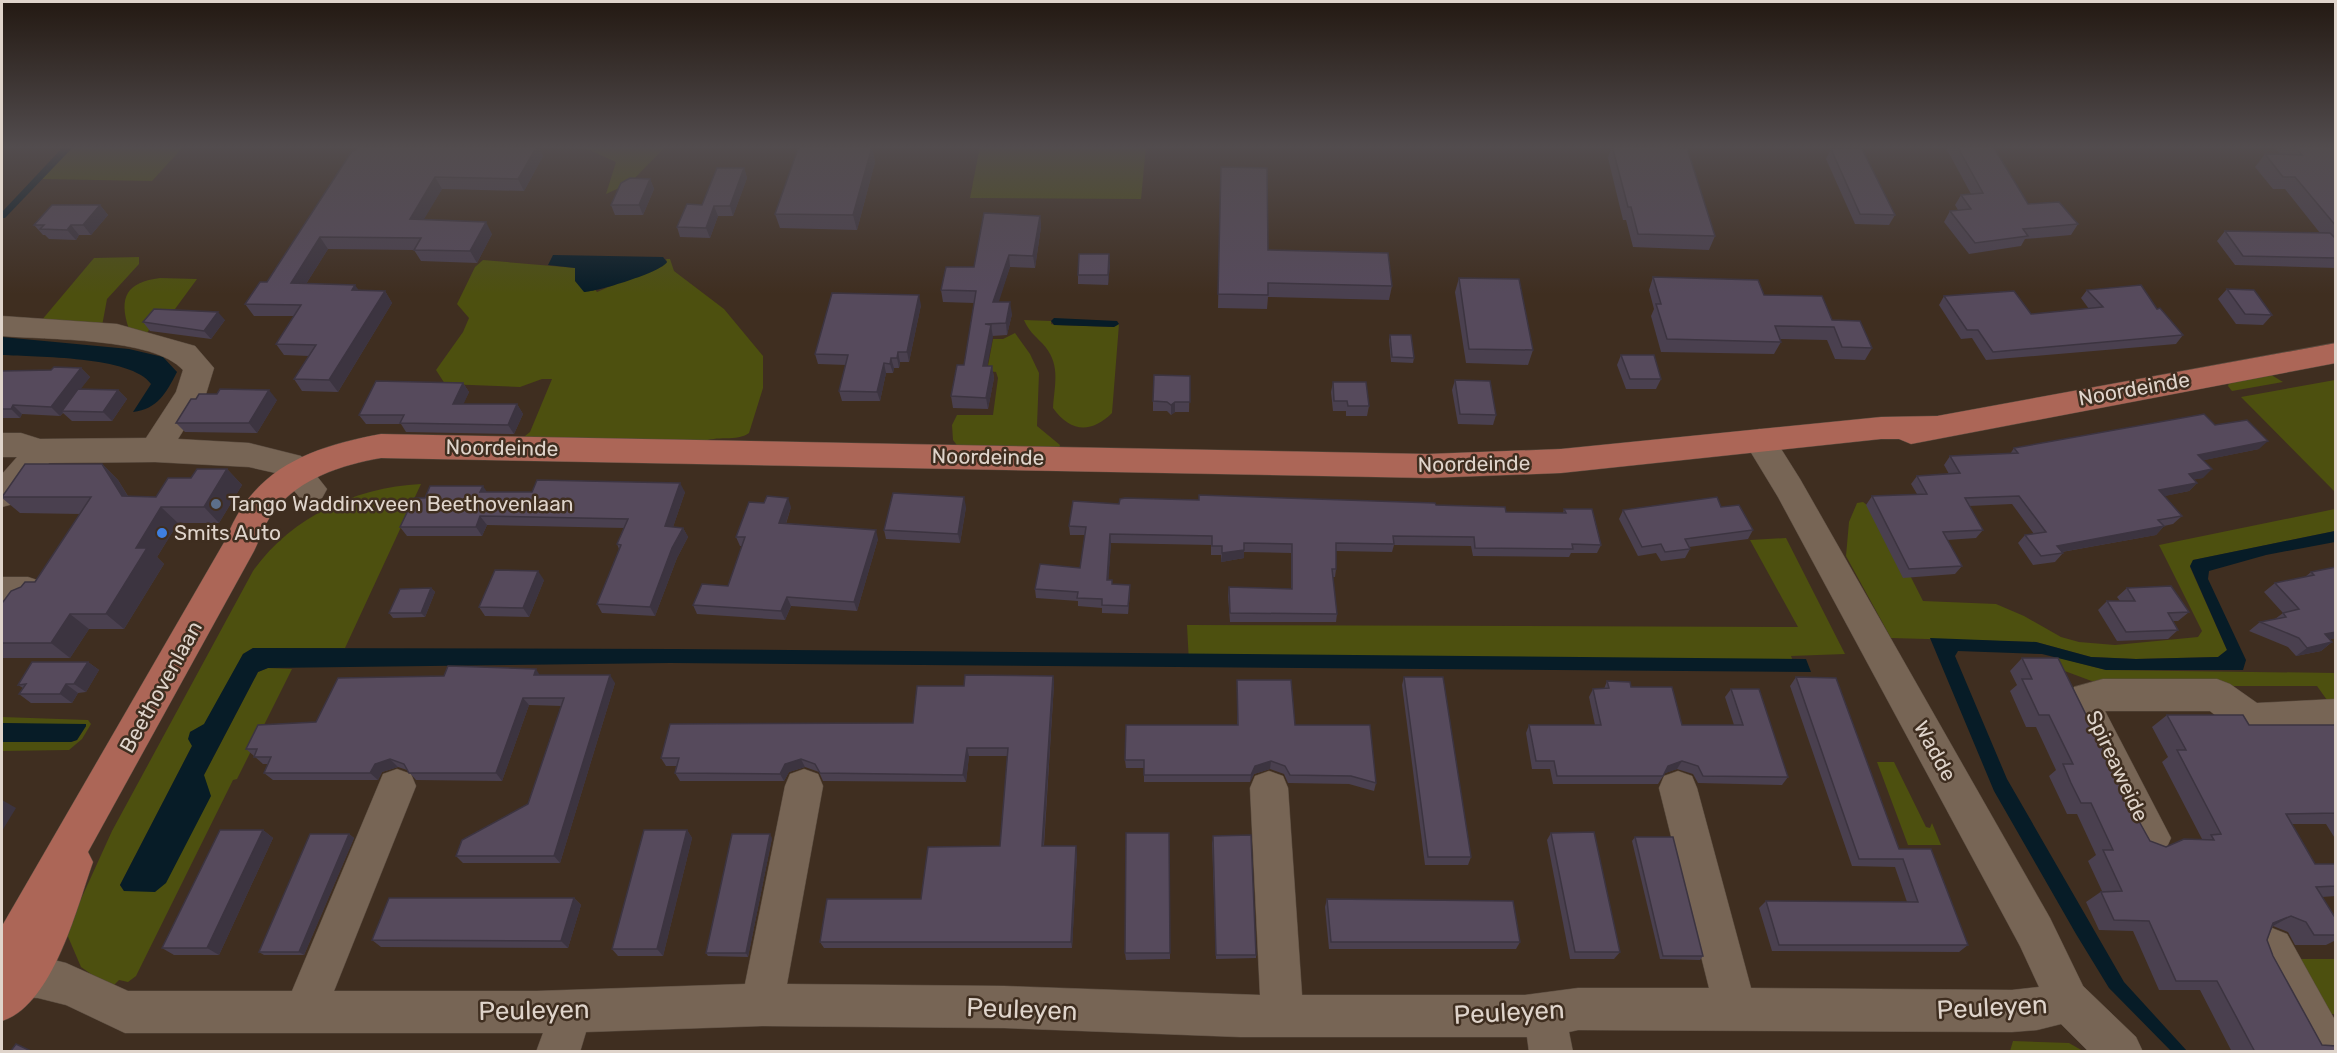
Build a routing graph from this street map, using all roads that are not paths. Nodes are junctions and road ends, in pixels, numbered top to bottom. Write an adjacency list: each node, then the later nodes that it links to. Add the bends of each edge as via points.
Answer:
1 (2, 326): 5 (street, via 117,334 185,353 199,368 191,394)
2 (2336, 353): 4 (main road, Noordeinde, via 1831,448)
3 (2, 445): 6 (street)
4 (1764, 449): 7 (main road, Noordeinde, via 1633,465 1561,461 1428,465 415,448); 17 (street, Wadde, via 2035,932)
5 (156, 450): 6 (street); 7 (street, via 249,455 290,465)
6 (40, 451): 8 (street)
7 (304, 482): 16 (main road, Beethovenlaan, via 242,542 80,831 56,917)
8 (2, 495)
9 (2336, 715): 14 (street, Spireaweide, via 2255,719 2235,710 2217,695 2087,698 2086,710)
10 (397, 786): 19 (street)
11 (804, 786): 18 (street)
12 (1269, 788): 22 (street)
13 (1678, 788): 21 (street)
14 (2151, 838)
15 (2272, 949): 26 (street)
16 (7, 979): 19 (street, Peuleyen, via 67,982 124,1012)
17 (2068, 1001): 21 (street, Peuleyen, via 2012,1011); 25 (street, Wadde)
18 (762, 1005): 20 (street, Peuleyen); 22 (street, Peuleyen, via 1005,1007)
19 (305, 1010): 20 (street, Peuleyen)
20 (572, 1011): 24 (street)
21 (1736, 1011): 23 (street, Peuleyen, via 1578,1009)
22 (1282, 1016): 23 (street, Peuleyen, via 1525,1016)
23 (1547, 1032)
24 (558, 1052)
25 (2121, 1052)
26 (2328, 1052)

